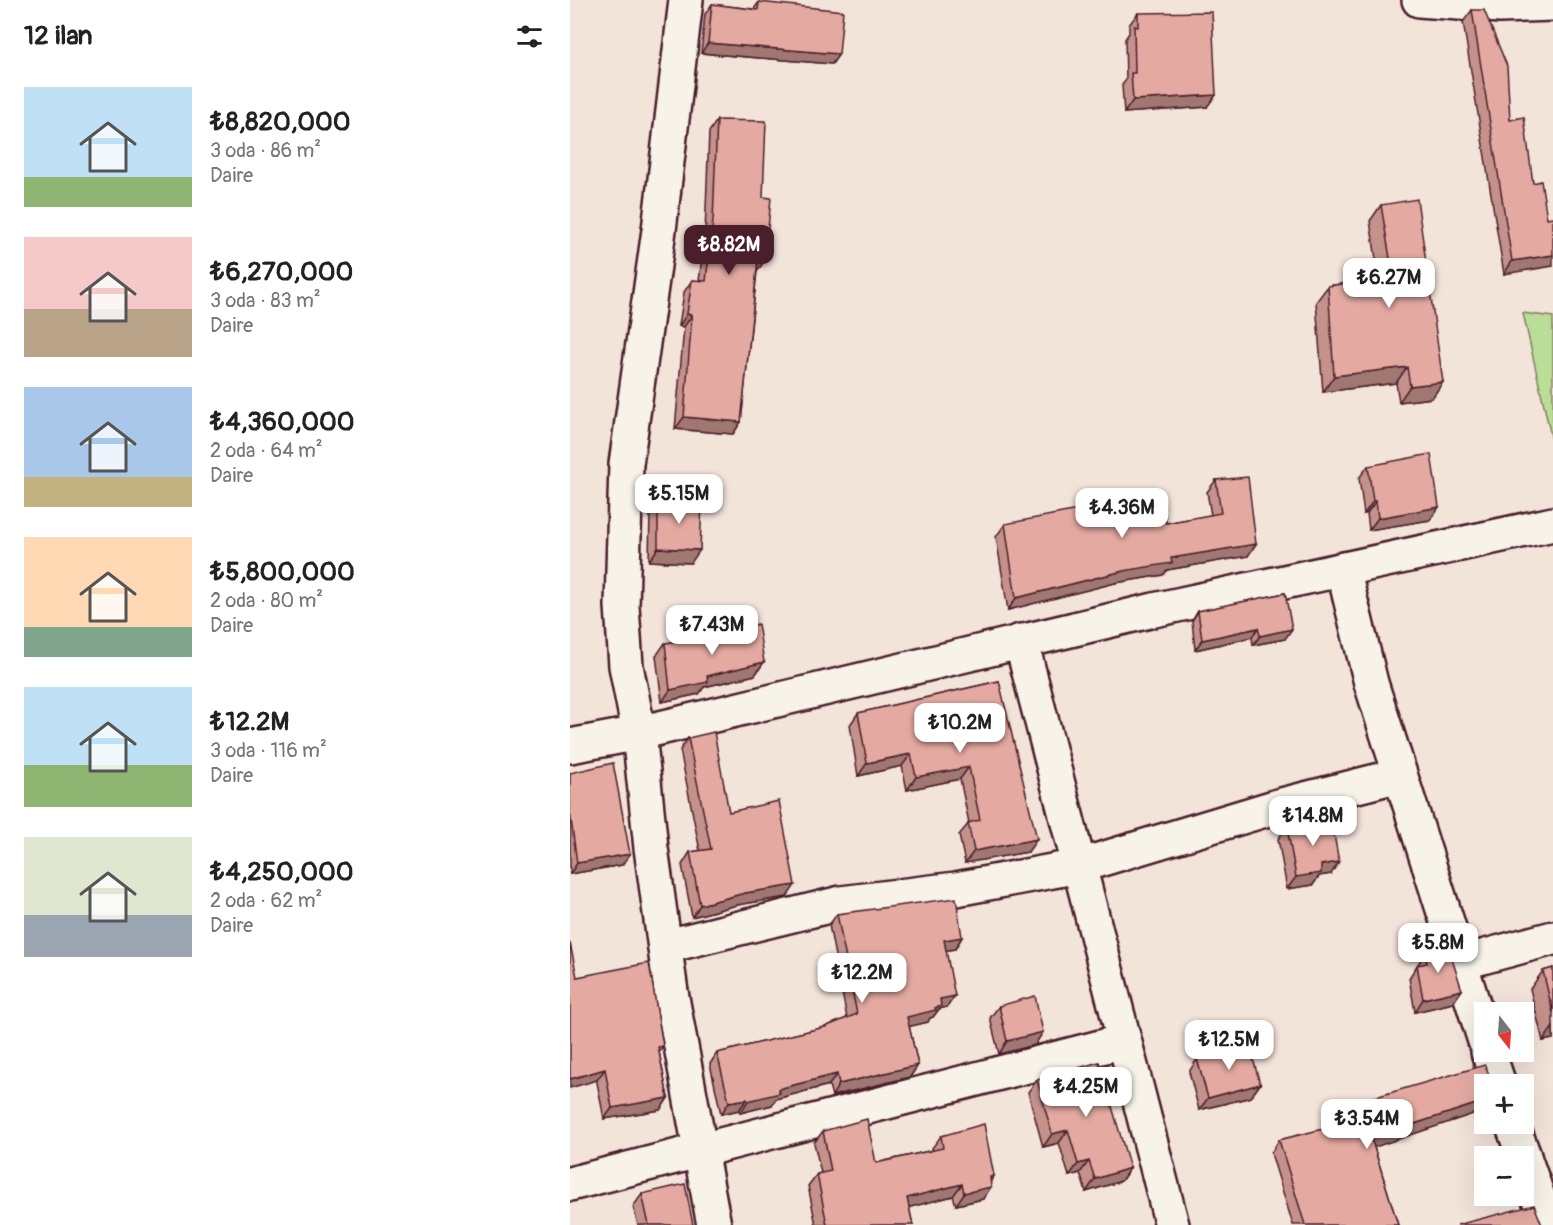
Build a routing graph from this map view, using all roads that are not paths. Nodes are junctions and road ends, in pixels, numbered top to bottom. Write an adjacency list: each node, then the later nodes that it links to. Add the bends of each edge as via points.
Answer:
1 (686, 0): 7 (street, via 626,464 622,606 626,666)
2 (1419, 0): 3 (street, via 1500,6)
3 (1553, 4)
4 (1553, 524): 5 (street)
5 (1343, 569): 6 (street); 9 (street, via 1371,683)
6 (1021, 641): 7 (street); 10 (street)
7 (639, 733): 8 (street); 12 (street, via 651,848)
8 (570, 746)
9 (1400, 775): 10 (street, via 1278,806); 13 (street)
10 (1079, 866): 12 (street, via 956,889 841,903); 15 (street)
11 (1553, 938): 13 (street)
12 (667, 946): 16 (street)
13 (1460, 963): 14 (street)
14 (1474, 1007)
15 (1124, 1041): 16 (street); 20 (street)
16 (702, 1152): 17 (street); 19 (street)
17 (570, 1184)
18 (1534, 1185): 21 (street)
19 (714, 1225)
20 (1172, 1225)
21 (1548, 1225)

